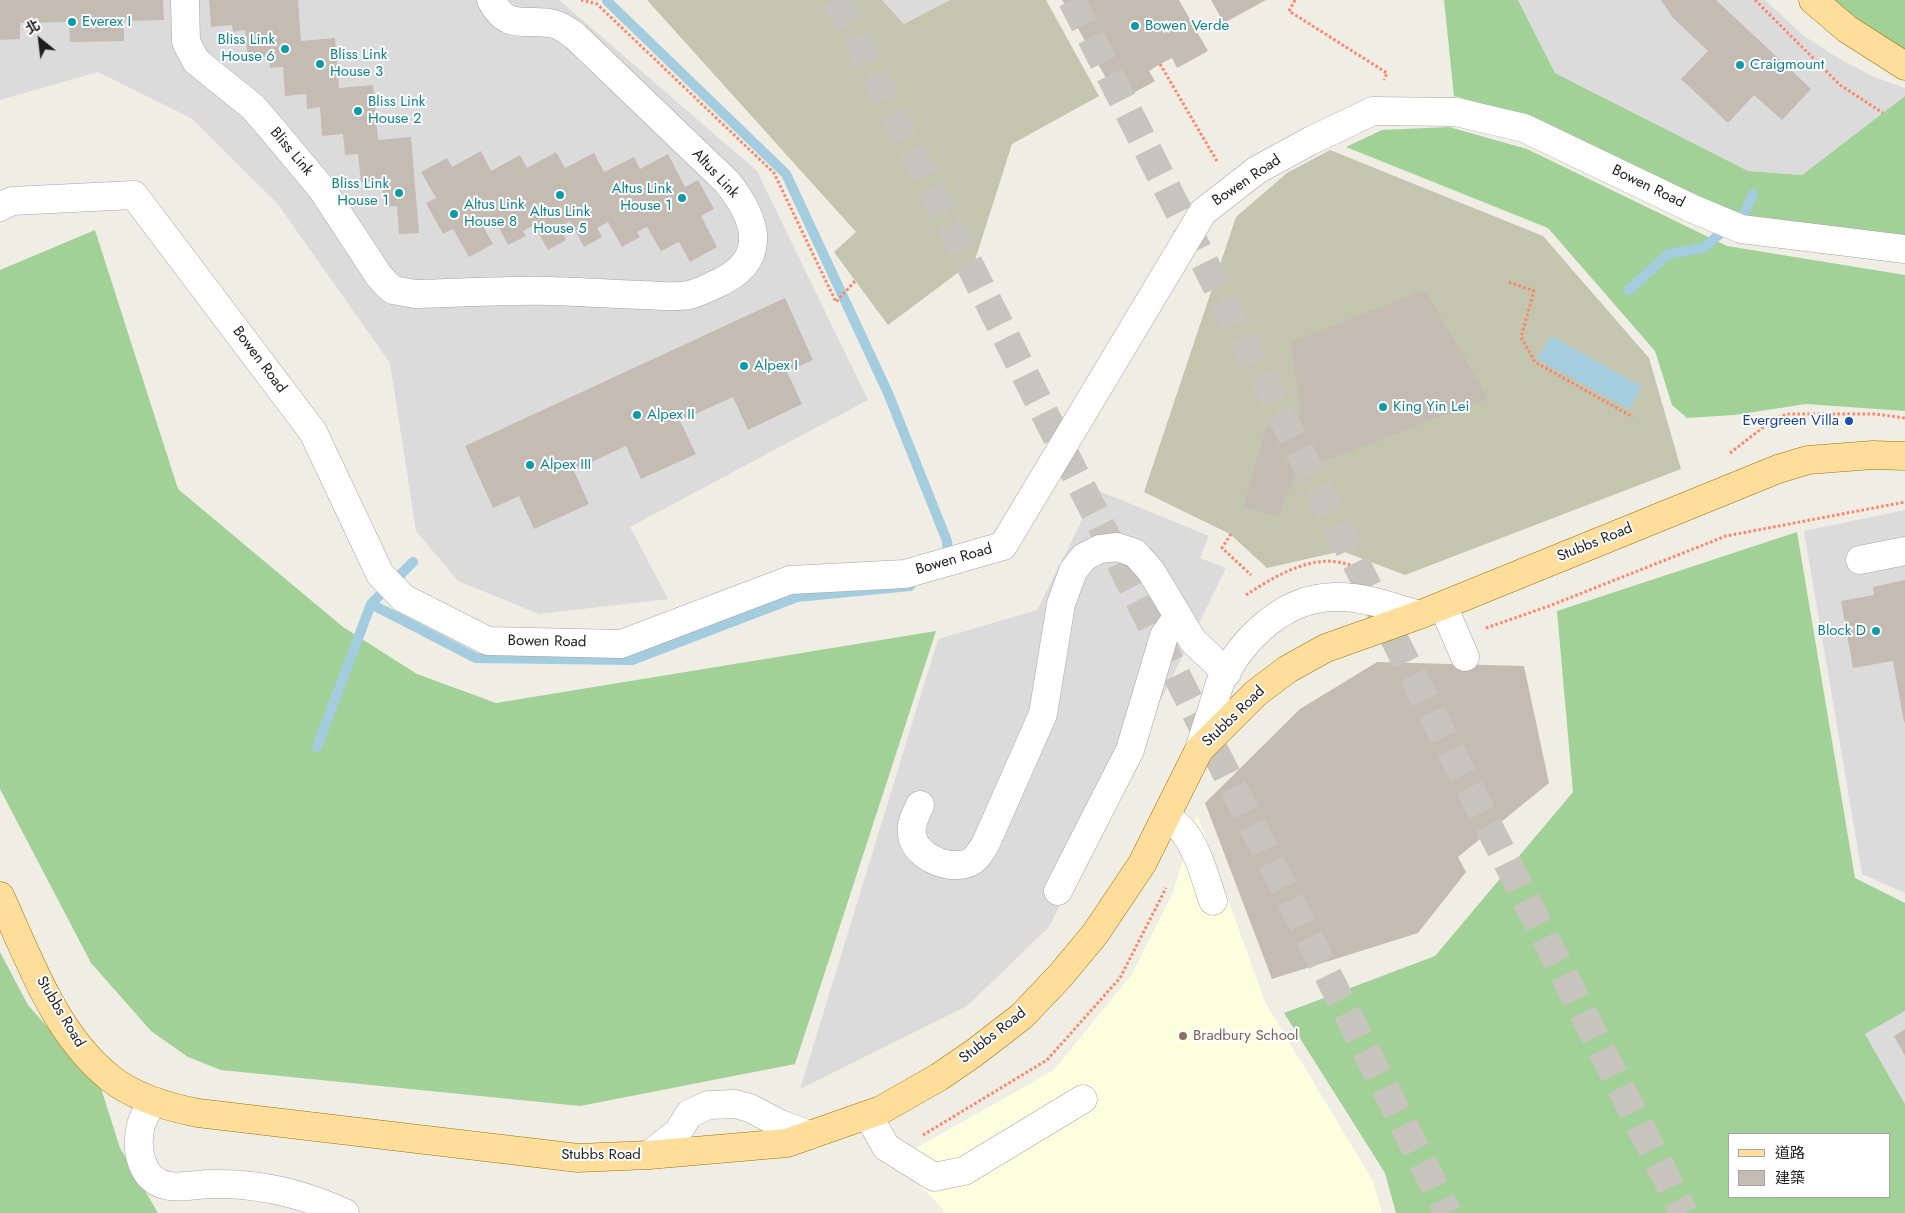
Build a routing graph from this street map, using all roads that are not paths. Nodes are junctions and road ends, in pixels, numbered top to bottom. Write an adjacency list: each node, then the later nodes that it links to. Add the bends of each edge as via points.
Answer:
1 (185, 0): 7 (street, Bliss Link, via 186,42 196,61 253,107 272,129 322,189 378,276 393,290)
2 (491, 0): 7 (street, Altus Link, via 498,12 508,18 553,24 575,36 727,182 752,222 752,249 747,261 729,279 689,295 552,291)
3 (1813, 0): 4 (main road, via 1847,29)
4 (1905, 66)
5 (0, 207): 6 (street, Bowen Road, via 12,201 134,195 314,432 380,574 403,598 488,641 620,644 790,580 905,574 1003,546 1203,212 1257,170 1373,111 1456,112 1524,128 1741,229)
6 (1905, 249)
7 (415, 294)
8 (1905, 456): 11 (main road, Stubbs Road, via 1808,460 1778,469)
9 (1905, 551): 10 (street)
10 (1860, 560)
11 (1431, 610): 13 (street); 14 (street, via 1338,597 1310,600 1273,617 1246,642); 15 (main road, Stubbs Road, via 1326,648 1288,669 1256,693)
12 (1178, 616): 14 (street, via 1193,641); 16 (street, via 1151,571 1135,553 1117,547 1100,549 1084,557 1073,571 1061,604 1043,714 986,843 975,859 966,864 943,864 920,850 912,835 912,824); 18 (street, via 1164,636 1130,750)
13 (1461, 647)
14 (1227, 673): 15 (street, via 1221,682)
15 (1199, 750): 17 (main road, Stubbs Road)
16 (920, 805)
17 (1166, 817): 20 (street, via 1183,831 1190,842); 23 (main road, Stubbs Road, via 1142,864 1095,934 1022,1016 939,1077)
18 (1058, 891)
19 (0, 896): 22 (main road, Stubbs Road, via 45,992 70,1034 111,1079)
20 (1213, 901)
21 (1083, 1099): 23 (street, via 964,1171 934,1177 886,1146)
22 (153, 1101): 25 (main road, Stubbs Road, via 198,1113 578,1158); 26 (street, via 142,1124 139,1153 142,1165 158,1182 168,1186 212,1184 266,1188 320,1202)
23 (868, 1115): 24 (main road, Stubbs Road)
24 (810, 1135): 25 (main road, Stubbs Road, via 787,1143); 25 (street, via 750,1108 735,1104 708,1105 689,1114 678,1132)
25 (649, 1154)
26 (345, 1213)

